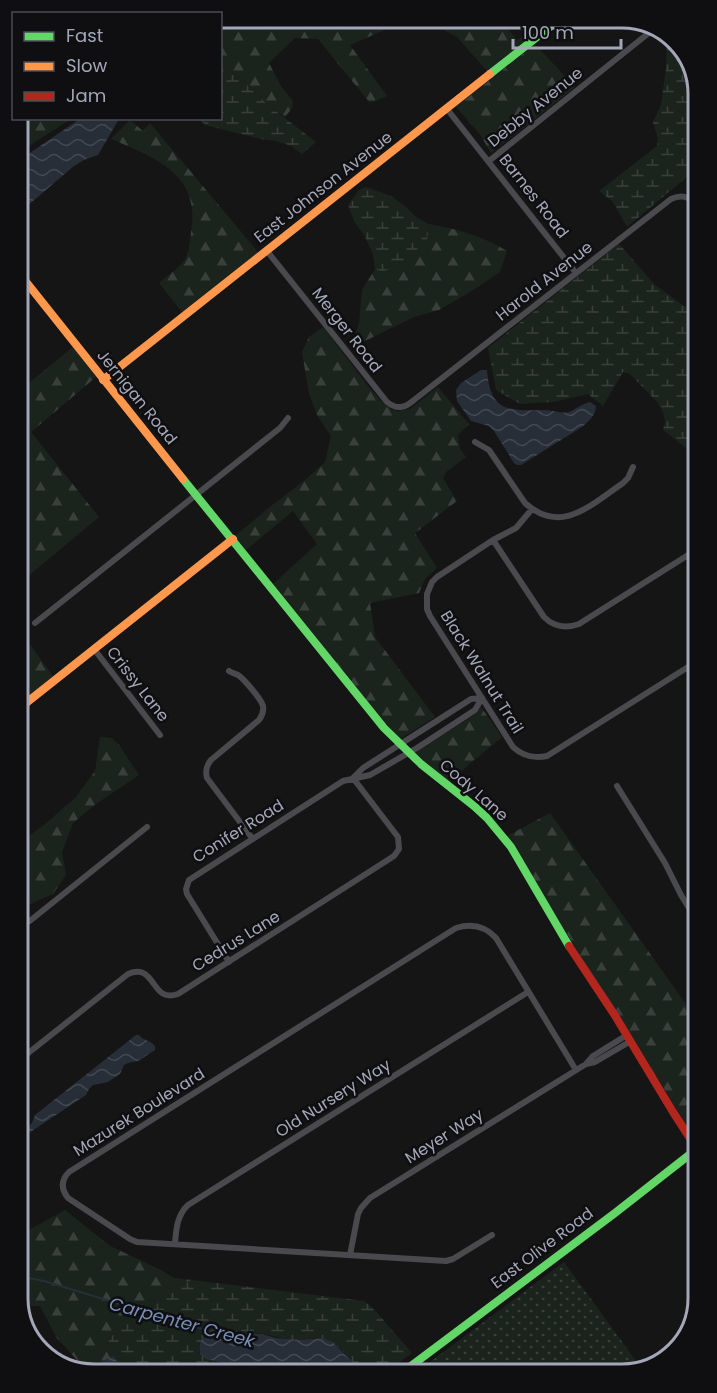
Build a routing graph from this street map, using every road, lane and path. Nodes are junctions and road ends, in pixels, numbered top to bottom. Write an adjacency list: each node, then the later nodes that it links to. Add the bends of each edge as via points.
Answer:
1 (547, 29): 3 (street, East Johnson Avenue)
2 (648, 34): 4 (street, Debby Avenue)
3 (447, 109): 4 (street, Barnes Road); 6 (street, East Johnson Avenue)
4 (489, 161): 7 (street, Barnes Road)
5 (688, 198): 7 (street, Harold Avenue, via 671,199)
6 (267, 250): 9 (street, East Johnson Avenue); 10 (street, Merger Road, via 387,402 403,407)
7 (576, 273): 10 (street, Harold Avenue)
8 (29, 286): 9 (street, Jernigan Road)
9 (103, 380): 14 (street, Jernigan Road)
10 (414, 400)
11 (288, 418): 14 (street)
12 (475, 442): 15 (street, via 489,450)
13 (633, 467): 15 (street, via 624,483 577,514 558,518)
14 (196, 494): 16 (street, Jernigan Road); 19 (street)
15 (532, 509): 17 (street, Black Walnut Trail, via 516,528)
16 (233, 539): 20 (street); 26 (street, Cody Lane)
17 (493, 540): 18 (street, via 544,617 564,627 579,624); 23 (street, Black Walnut Trail, via 437,577 428,589 426,602 431,617)
18 (688, 555)
19 (35, 622)
20 (94, 649): 24 (street); 25 (street, Crissy Lane)
21 (688, 667): 23 (street, Black Walnut Trail, via 540,758 513,747)
22 (229, 671): 31 (street, via 243,679 260,700 262,715 210,760 206,773)
23 (482, 698): 26 (street, Conifer Road, via 471,699); 27 (street, Conifer Road, via 475,710)
24 (29, 701)
25 (160, 735)
26 (400, 744): 27 (street, Cody Lane); 28 (street, Conifer Road)
27 (408, 752): 28 (street, Conifer Road, via 370,775); 36 (street, Cody Lane, via 500,832)
28 (353, 778): 31 (street, Conifer Road); 34 (street, Cedrus Lane, via 398,837 398,852)
29 (617, 786): 32 (street)
30 (147, 826): 33 (street)
31 (252, 838): 34 (street, Conifer Road, via 192,876 186,884 187,894)
32 (688, 906)
33 (29, 921)
34 (229, 962): 37 (street, Cedrus Lane, via 172,996 162,994 148,975 128,974)
35 (528, 992): 38 (street, Mazurek Boulevard); 42 (street, Old Nursery Way, via 188,1205 180,1215); 42 (street, Mazurek Boulevard, via 492,933 471,925 456,928 64,1178 63,1189 68,1198 130,1239)
36 (629, 1038): 38 (street, Meyer Way, via 593,1056); 39 (street, Cody Lane)
37 (29, 1052)
38 (576, 1070): 43 (street, Meyer Way, via 366,1202 358,1214)
39 (688, 1135)
40 (688, 1157): 44 (street, East Olive Road)
41 (492, 1235): 43 (street, Mazurek Boulevard, via 446,1261)
42 (175, 1244): 43 (street, Mazurek Boulevard)
43 (350, 1255)
44 (414, 1364)

